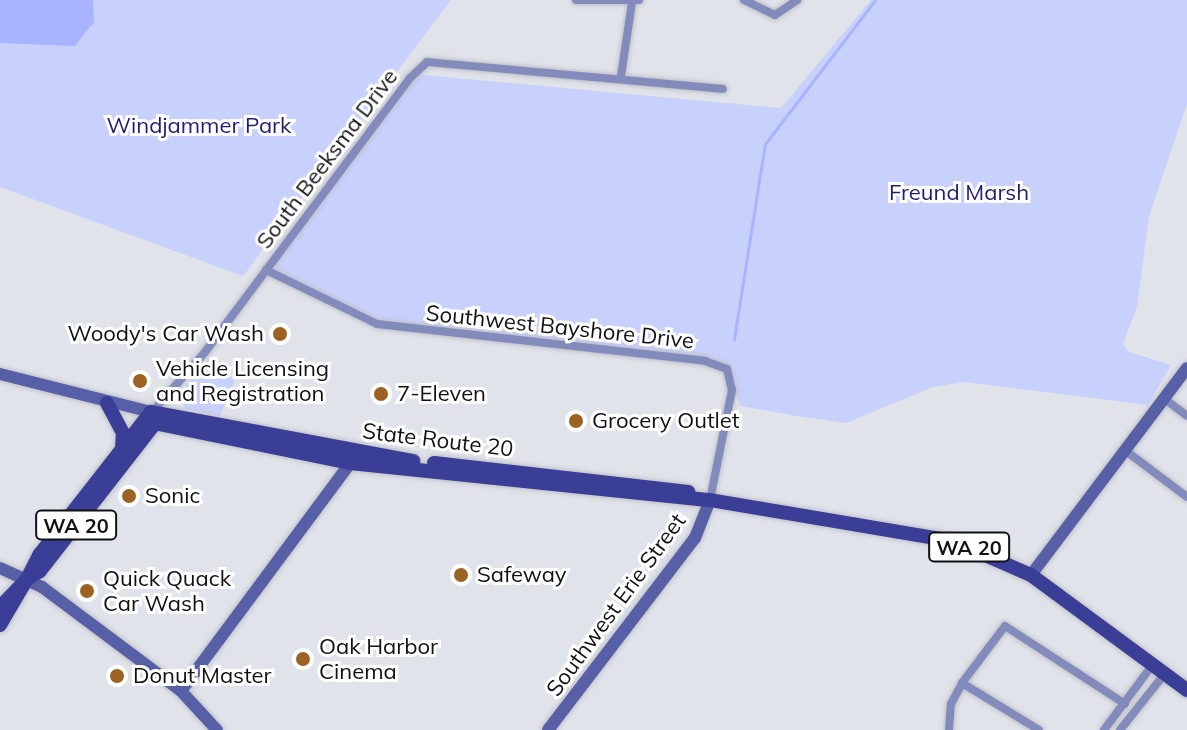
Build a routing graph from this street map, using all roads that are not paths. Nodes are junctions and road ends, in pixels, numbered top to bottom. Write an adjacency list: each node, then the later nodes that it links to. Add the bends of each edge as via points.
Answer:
1 (576, 0): 4 (street)
2 (744, 0): 3 (street, via 775,15)
3 (797, 0)
4 (635, 1): 5 (street)
5 (621, 76): 6 (street); 7 (street, South Beeksma Drive, via 427,62)
6 (723, 89)
7 (266, 270): 13 (street, South Beeksma Drive); 19 (street, Southwest Bayshore Drive, via 377,324 727,369 732,390)
8 (1187, 368): 10 (street)
9 (0, 374): 11 (street)
10 (1166, 400): 12 (street); 15 (street)
11 (107, 403): 13 (street); 14 (main road, via 123,433)
12 (1187, 416)
13 (153, 418): 14 (main road, WA 20); 16 (main road, State Route 20 / WA 20); 17 (main road, WA 20); 22 (main road, WA 20, via 40,571)
14 (122, 448): 22 (main road, WA 20, via 40,554)
15 (1126, 451): 18 (street); 21 (street)
16 (364, 454): 17 (street); 19 (main road, State Route 20 / WA 20, via 680,490)
17 (350, 463): 19 (main road, State Route 20 / WA 20); 28 (street)
18 (1187, 497)
19 (710, 500): 21 (main road, State Route 20 / WA 20, via 953,541); 32 (street, Southwest Erie Street, via 695,538)
20 (0, 568): 22 (street)
21 (1031, 575): 25 (main road, State Route 20 / WA 20)
22 (27, 579): 23 (main road, WA 20); 24 (main road, WA 20); 28 (street)
23 (0, 607)
24 (0, 625)
25 (1157, 672): 27 (main road, State Route 20 / WA 20); 29 (street); 37 (street)
26 (962, 683): 29 (street, via 1001,629 1015,628); 30 (street); 33 (street, via 951,704)
27 (1187, 690)
28 (181, 691): 31 (street)
29 (1125, 704): 36 (street)
30 (1025, 720): 34 (street); 35 (street)
31 (217, 730)
32 (548, 730)
33 (949, 730)
34 (1023, 730)
35 (1039, 730)
36 (1104, 730)
37 (1120, 730)

